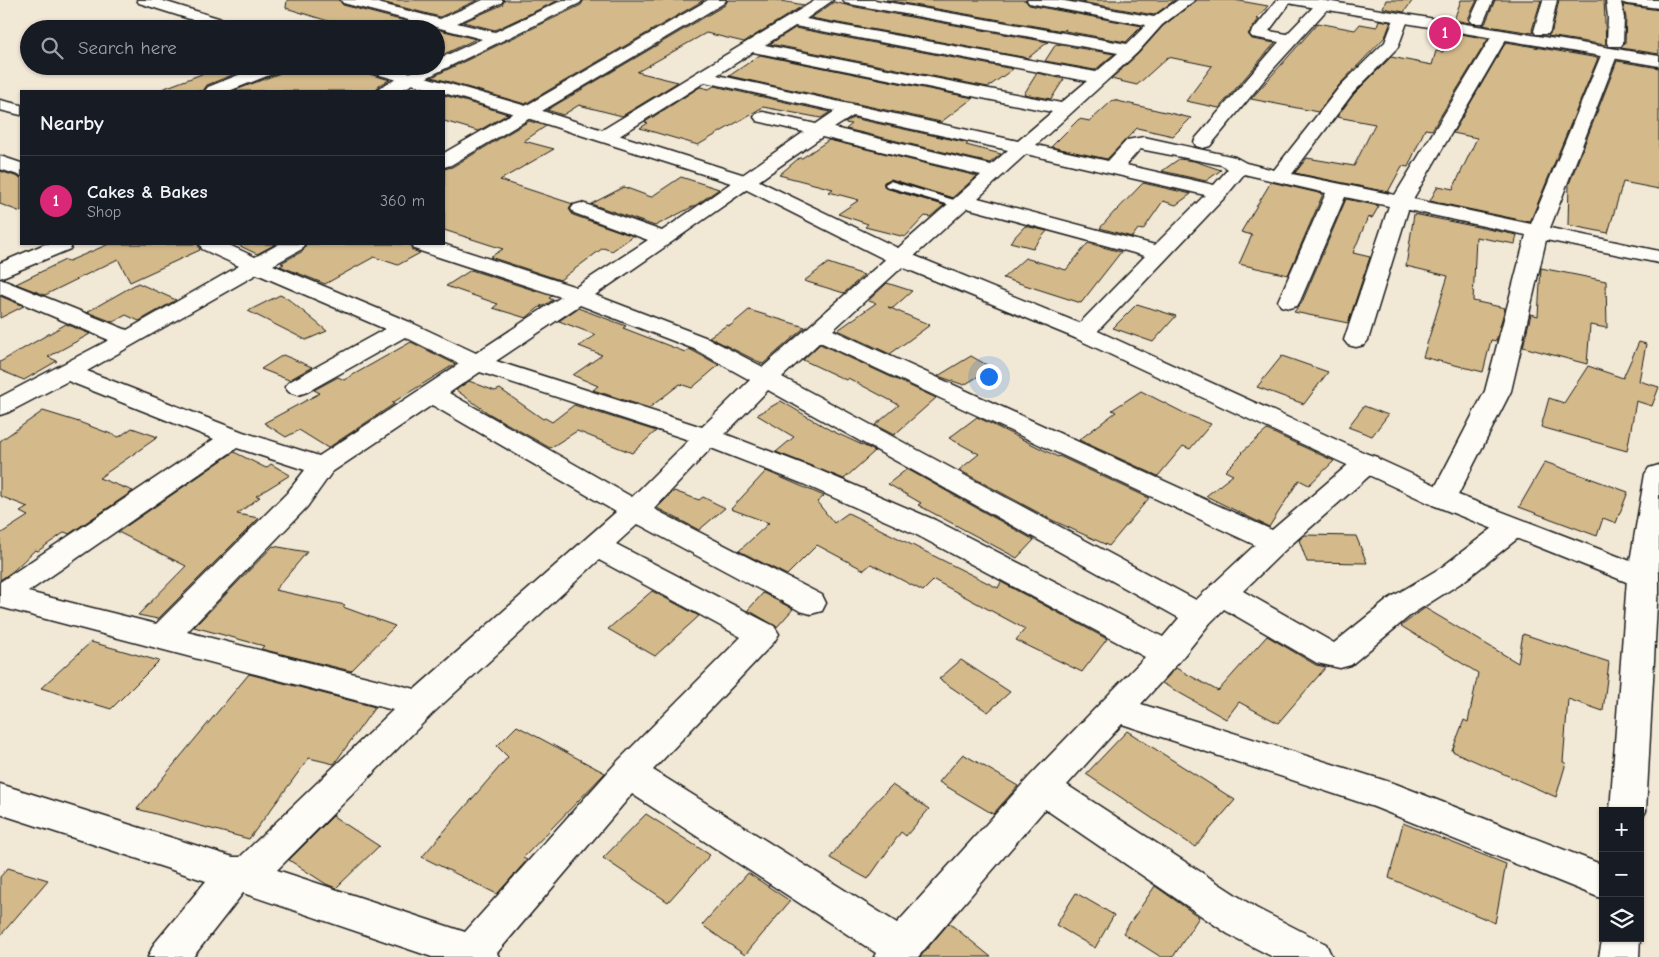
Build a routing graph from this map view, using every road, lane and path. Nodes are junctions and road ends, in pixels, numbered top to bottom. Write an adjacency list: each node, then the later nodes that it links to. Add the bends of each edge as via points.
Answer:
1 (149, 0): 21 (street)
2 (348, 0): 22 (street)
3 (496, 0): 26 (street)
4 (575, 0): 31 (street)
5 (719, 0): 52 (street)
6 (826, 0): 25 (street)
7 (850, 0): 23 (street)
8 (1034, 0): 17 (street)
9 (1188, 0): 27 (street)
10 (1285, 0): 32 (street, via 1258,34)
11 (1293, 0): 19 (street)
12 (1352, 0): 20 (street)
13 (1486, 0): 24 (street)
14 (1550, 0): 29 (street)
15 (1613, 0): 35 (street, via 1616,18)
16 (1627, 0): 18 (street)
17 (1072, 3): 27 (street)
18 (1659, 4)
19 (1323, 5): 20 (street); 32 (street)
20 (1405, 10): 24 (street); 30 (street); 64 (street, via 1392,44 1347,89)
21 (210, 20)
22 (431, 20)
23 (963, 20): 34 (street); 36 (street)
24 (1478, 20): 29 (street)
25 (792, 21): 33 (street); 34 (street)
26 (445, 22)
27 (1157, 22): 36 (street)
28 (445, 24): 31 (street)
29 (1542, 31): 35 (street)
30 (1501, 34): 35 (street); 70 (street)
31 (499, 38): 39 (street)
32 (1291, 39): 56 (street)
33 (752, 47): 43 (street); 50 (street)
34 (929, 48): 45 (street)
35 (1612, 48): 37 (street); 38 (street); 72 (street)
36 (1130, 50): 45 (street)
37 (1659, 51)
38 (1659, 61)
39 (445, 63)
40 (254, 75): 46 (street)
41 (402, 75): 44 (street)
42 (419, 75): 44 (street)
43 (705, 77): 49 (street); 55 (street)
44 (413, 78): 47 (street); 52 (street)
45 (1099, 78): 50 (street)
46 (216, 90)
47 (388, 90)
48 (2, 105): 51 (street)
49 (851, 109): 54 (street); 57 (street)
50 (1064, 109): 57 (street)
51 (20, 110)
52 (528, 112): 55 (street); 58 (street)
53 (763, 117): 54 (street)
54 (820, 129): 63 (street); 65 (street)
55 (606, 136): 65 (street)
56 (1203, 142)
57 (1021, 146): 61 (street); 63 (street)
58 (446, 158)
59 (0, 162): 62 (street)
60 (1239, 167): 61 (street, via 1228,160 1144,143 1134,144); 64 (street); 68 (street)
61 (1113, 168): 68 (street)
62 (20, 170)
63 (994, 172): 69 (street)
64 (1279, 177): 67 (street)
65 (744, 181): 73 (street); 80 (street)
66 (890, 184): 69 (lane)
67 (1337, 191): 70 (street); 85 (street)
68 (1219, 192): 78 (street)
69 (962, 203): 78 (street); 80 (street)
70 (1400, 204): 72 (street); 90 (street)
71 (581, 210): 73 (street)
72 (1538, 231): 79 (street); 102 (street, via 1498,391)
73 (664, 239): 84 (street)
74 (60, 245): 82 (street)
75 (212, 245): 81 (street)
76 (292, 245): 81 (street)
77 (425, 245): 84 (street)
78 (1159, 252): 88 (street)
79 (1659, 257)
80 (900, 258): 87 (street); 88 (street)
81 (256, 266): 86 (street); 89 (street)
82 (0, 271)
83 (0, 286): 89 (street)
84 (578, 296): 91 (street); 93 (street, via 702,344)
85 (1289, 301)
86 (404, 328): 91 (street); 94 (street)
87 (818, 332): 93 (street); 105 (street)
88 (1083, 333): 99 (street)
89 (128, 340): 92 (street)
90 (1356, 340)
91 (476, 363): 95 (street); 97 (street)
92 (68, 372): 96 (street); 98 (street)
93 (766, 378): 97 (street); 111 (street)
94 (298, 387)
95 (430, 393): 100 (street); 103 (street)
96 (0, 407)
97 (707, 437): 103 (street); 113 (street, via 811,477 925,527)
98 (234, 438): 100 (street); 109 (street)
99 (1367, 463): 102 (street); 105 (street)
100 (322, 466): 112 (street, via 297,500)
101 (1659, 474): 107 (street)
102 (1443, 499): 104 (street)
103 (635, 511): 106 (street); 110 (street)
104 (1512, 528): 107 (street); 108 (street, via 1453,574 1401,606 1340,656 1328,654)
105 (1275, 543): 108 (street)
106 (594, 546): 114 (street); 116 (street, via 762,634)
107 (1650, 582): 119 (street)
108 (1220, 593): 111 (street)
109 (1, 596): 112 (street)
110 (811, 603)
111 (1199, 615): 113 (street)
112 (162, 638): 114 (street)
113 (1167, 654): 115 (street)
114 (421, 704): 120 (street)
115 (1114, 709): 117 (street); 121 (street, via 1383,795)
116 (628, 773): 123 (street); 124 (street)
117 (1042, 788): 123 (street); 126 (street, via 1242,921)
118 (0, 799): 120 (street)
119 (1628, 807)
120 (241, 875): 124 (street); 125 (street)
121 (1599, 880)
122 (1621, 942): 127 (street)
123 (898, 952)
124 (461, 953)
125 (168, 957)
126 (1312, 957)
127 (1620, 957)

